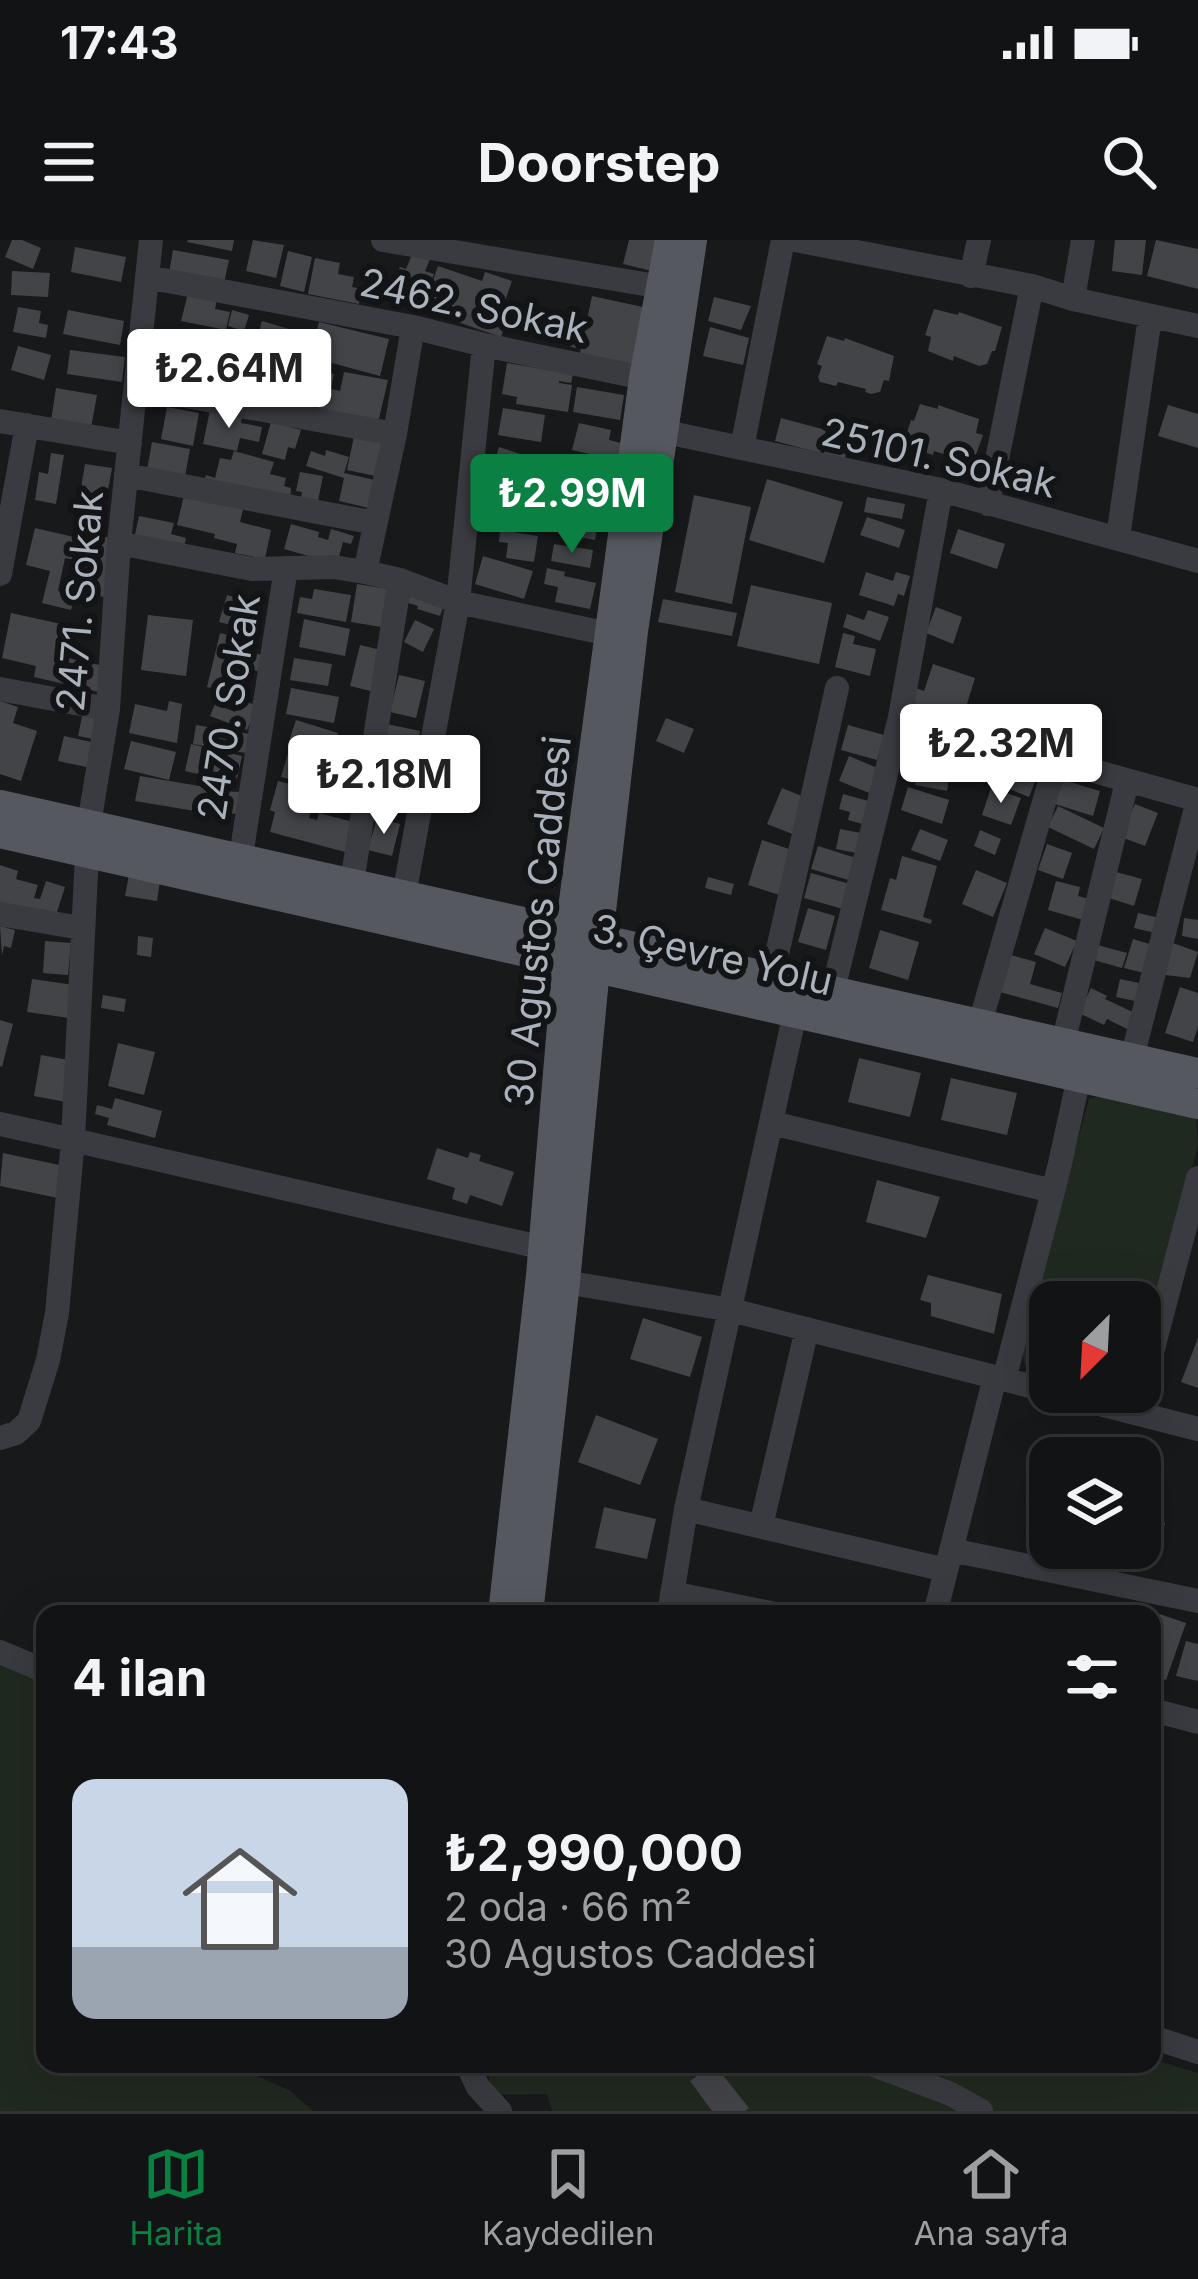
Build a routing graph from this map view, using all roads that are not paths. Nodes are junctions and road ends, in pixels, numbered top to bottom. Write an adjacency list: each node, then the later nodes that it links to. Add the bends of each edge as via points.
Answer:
1 (151, 240): 10 (street, 2471. Sokak)
2 (383, 240): 12 (street)
3 (670, 240): 12 (main road, 30 Agustos Caddesi)
4 (692, 240): 22 (main road, 30 Agustos Caddesi)
5 (783, 240): 25 (street)
6 (795, 240): 9 (street)
7 (979, 240): 9 (street)
8 (1083, 240): 13 (street)
9 (971, 276): 11 (street)
10 (147, 277): 16 (street, 2462. Sokak); 19 (street, 2471. Sokak)
11 (1032, 286): 13 (street); 28 (street)
12 (662, 287): 18 (main road, 30 Agustos Caddesi)
13 (1073, 299): 14 (street)
14 (1150, 317): 15 (street); 30 (street)
15 (1198, 326)
16 (413, 327): 17 (street, 2462. Sokak); 23 (street)
17 (484, 345): 18 (street, 2462. Sokak); 37 (street)
18 (644, 378): 38 (main road, 30 Agustos Caddesi)
19 (136, 387): 23 (street); 24 (street, 2471. Sokak)
20 (0, 421): 21 (street)
21 (27, 425): 24 (street); 35 (street)
22 (661, 431): 25 (street, 25101. Sokak); 54 (main road, 30 Agustos Caddesi)
23 (395, 434): 29 (street)
24 (130, 443): 26 (street, 2471. Sokak)
25 (742, 448): 27 (street, 25101. Sokak)
26 (126, 475): 29 (street); 31 (street, 2471. Sokak)
27 (941, 490): 28 (street, 25101. Sokak); 42 (street)
28 (988, 504): 30 (street, 25101. Sokak)
29 (375, 523): 34 (street)
30 (1118, 537): 32 (street, 25101. Sokak)
31 (119, 544): 33 (street); 41 (street, 2471. Sokak)
32 (1198, 561)
33 (286, 568): 34 (street); 49 (street, 2470. Sokak)
34 (365, 572): 36 (street)
35 (0, 574)
36 (400, 580): 37 (street); 50 (street)
37 (458, 602): 38 (street); 51 (street)
38 (609, 634): 54 (main road, 30 Agustos Caddesi)
39 (837, 688): 55 (street)
40 (0, 689): 41 (street)
41 (108, 709): 48 (street, 2471. Sokak)
42 (900, 717): 43 (street); 56 (street)
43 (1056, 761): 44 (street); 58 (street)
44 (1127, 782): 45 (street); 59 (street)
45 (1198, 800): 60 (street)
46 (0, 806): 48 (main road, 3. Çevre Yolu)
47 (0, 833): 48 (main road, 3. Çevre Yolu)
48 (88, 839): 49 (main road, 3. Çevre Yolu); 53 (street, 2471. Sokak); 54 (main road, 3. Çevre Yolu)
49 (241, 856): 50 (main road, 3. Çevre Yolu)
50 (352, 882): 51 (main road, 3. Çevre Yolu)
51 (404, 895): 54 (main road, 3. Çevre Yolu)
52 (0, 914): 53 (street)
53 (81, 928): 66 (street, 2471. Sokak)
54 (583, 949): 55 (main road, 3. Çevre Yolu); 57 (main road, 3. Çevre Yolu); 69 (main road, 30 Agustos Caddesi); 70 (main road, 30 Agustos Caddesi)
55 (772, 976): 56 (main road, 3. Çevre Yolu)
56 (833, 990): 58 (main road, 3. Çevre Yolu)
57 (795, 1012): 62 (main road, 3. Çevre Yolu); 64 (street)
58 (980, 1023): 59 (main road, 3. Çevre Yolu)
59 (1063, 1043): 60 (main road, 3. Çevre Yolu)
60 (1132, 1058): 61 (main road, 3. Çevre Yolu)
61 (1198, 1073)
62 (1079, 1077): 63 (main road, 3. Çevre Yolu); 68 (street)
63 (1198, 1104)
64 (772, 1123): 68 (street); 71 (street)
65 (0, 1124): 66 (street)
66 (73, 1140): 69 (street); 78 (street, 2471. Sokak, via 47,1360 29,1420)
67 (1198, 1178): 72 (street)
68 (1053, 1190): 74 (street)
69 (544, 1248): 84 (main road, 30 Agustos Caddesi)
70 (565, 1282): 71 (street); 85 (main road, 30 Agustos Caddesi)
71 (731, 1310): 73 (street); 79 (street)
72 (1161, 1318)
73 (807, 1329): 74 (street); 80 (street)
74 (999, 1378): 75 (street); 81 (street)
75 (1029, 1386)
76 (1136, 1413): 77 (street)
77 (1198, 1429)
78 (0, 1438)
79 (686, 1509): 80 (street); 83 (street)
80 (761, 1526): 81 (street)
81 (949, 1560): 82 (street); 86 (street)
82 (1198, 1601)
83 (671, 1604)
84 (503, 1605)
85 (529, 1605)
86 (937, 1605)
87 (0, 1652): 88 (street)
88 (36, 1667)
89 (1161, 1712): 90 (street)
90 (1198, 1721)
91 (1161, 2040): 92 (street)
92 (1198, 2052)
93 (471, 2073): 95 (street)
94 (895, 2073): 96 (street)
95 (500, 2111)
96 (981, 2111)

